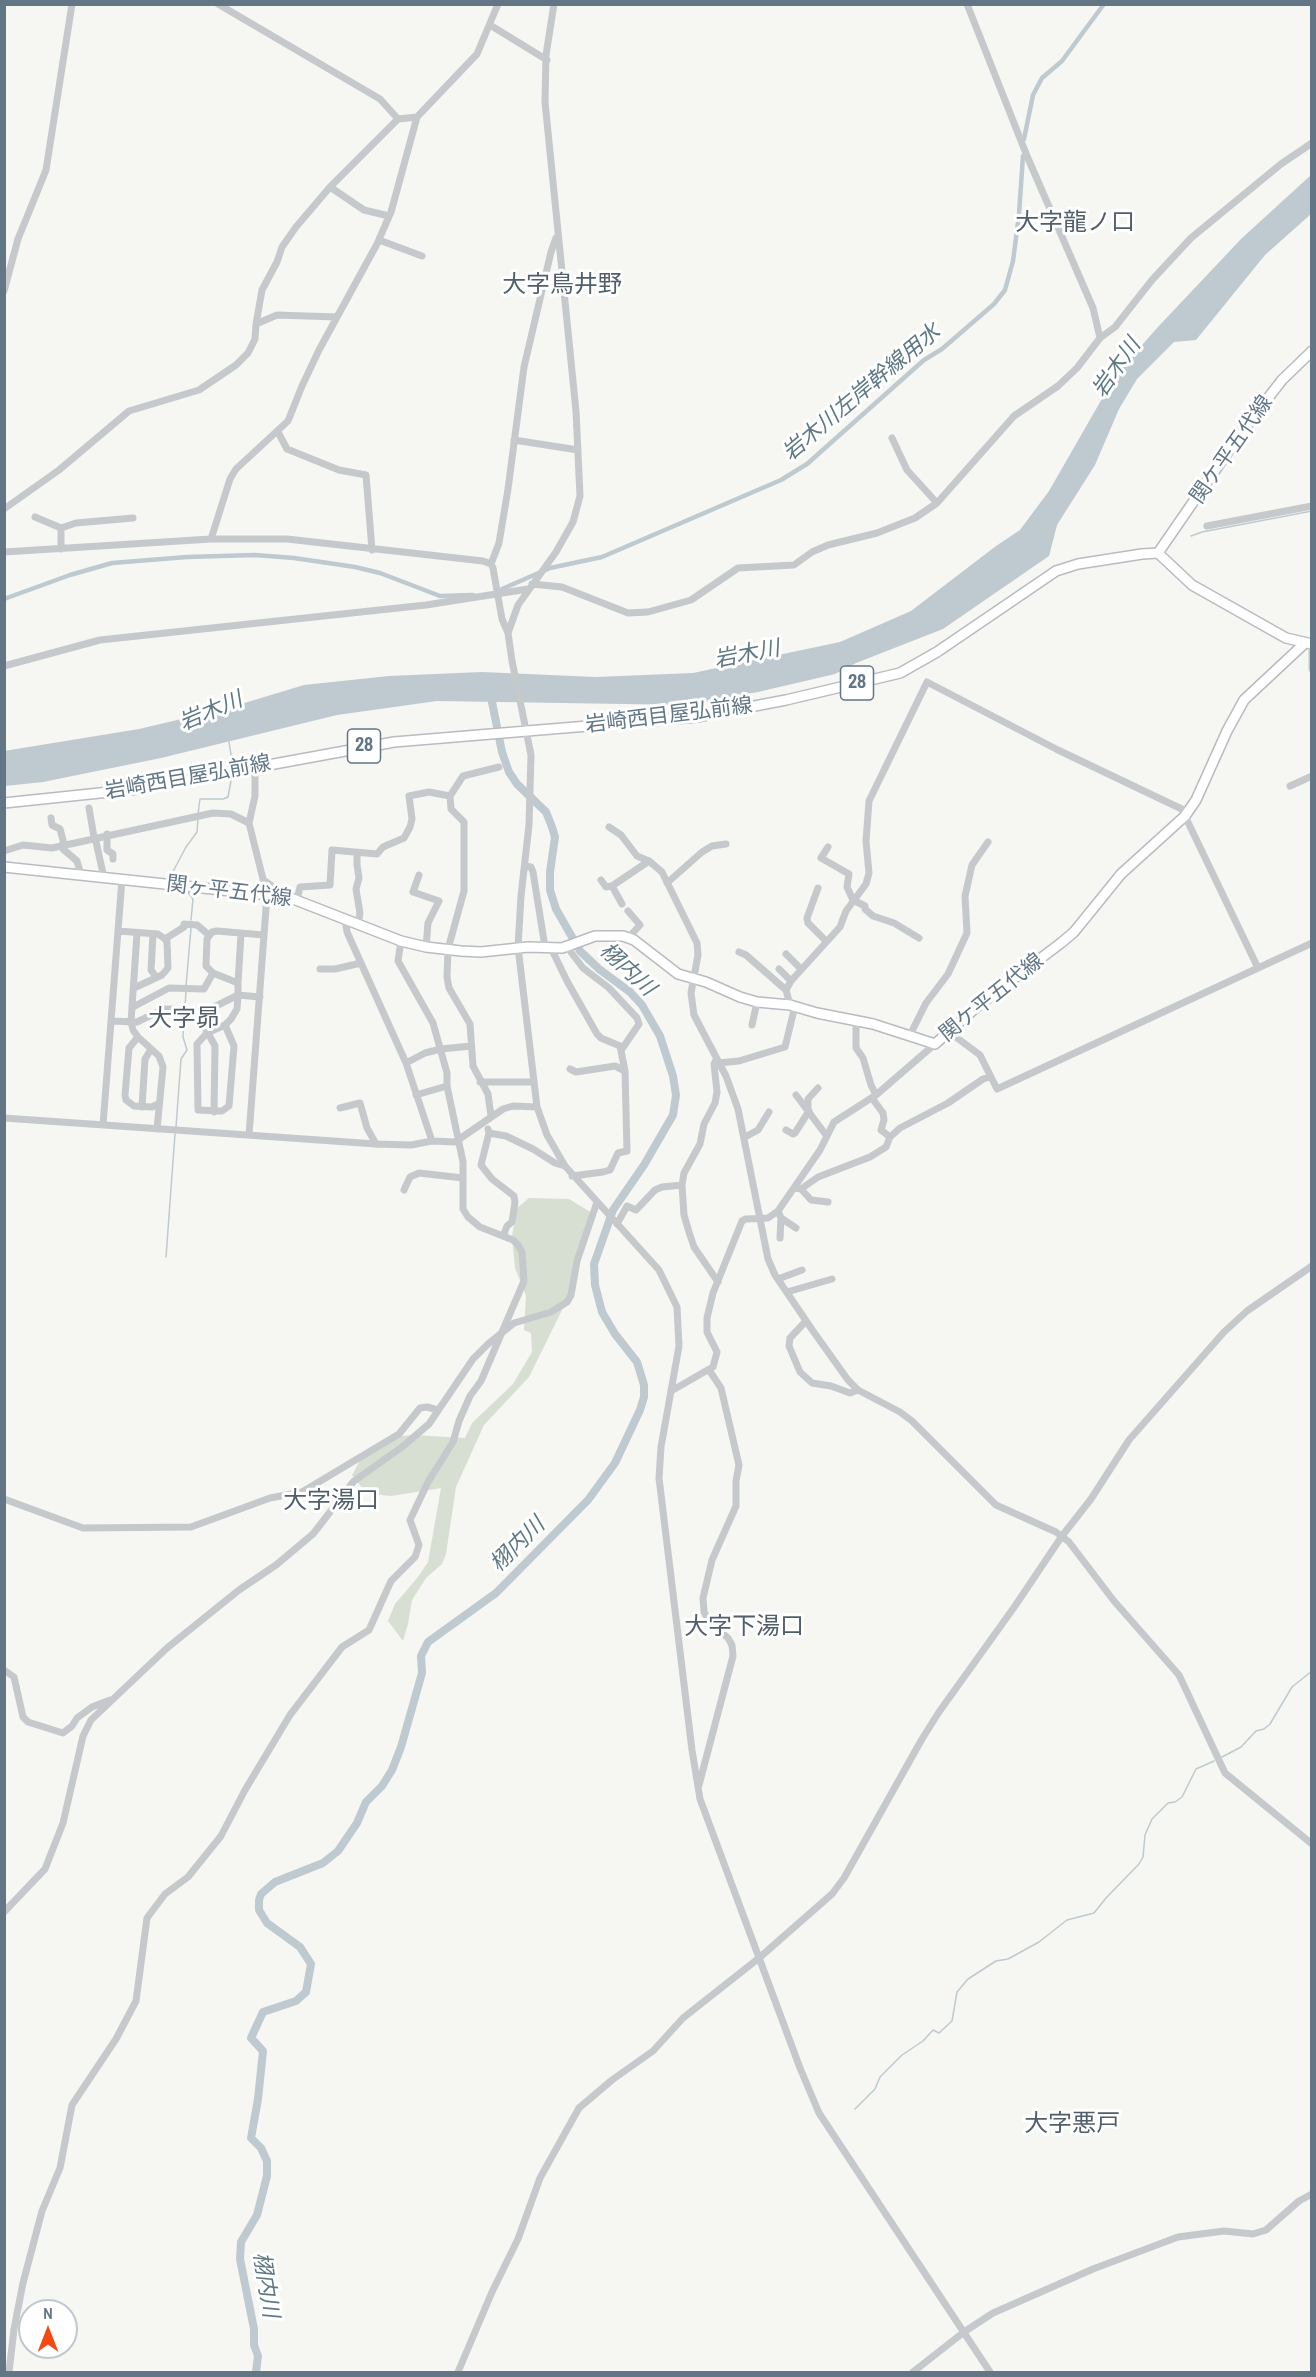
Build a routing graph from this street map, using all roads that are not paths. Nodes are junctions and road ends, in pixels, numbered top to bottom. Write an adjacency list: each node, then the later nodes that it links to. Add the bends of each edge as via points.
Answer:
1 (72, 4): 16 (street, via 46,170 18,240)
2 (218, 4): 9 (street, via 380,99)
3 (498, 4): 6 (street)
4 (554, 4): 7 (street)
5 (967, 4): 19 (street, via 1093,308)
6 (490, 25): 7 (street); 8 (street, via 477,54)
7 (547, 60): 13 (street, via 546,124)
8 (417, 117): 9 (street); 12 (street)
9 (398, 119): 11 (street)
10 (1311, 143): 19 (street, via 1191,238 1115,327)
11 (330, 187): 12 (street, via 364,210); 18 (street, via 282,247 262,290)
12 (389, 216): 14 (street)
13 (558, 235): 23 (street, via 531,332); 24 (street)
14 (379, 240): 15 (street); 17 (street)
15 (422, 256)
16 (4, 291)
17 (337, 317): 18 (street, via 277,315); 21 (street, via 288,421)
18 (256, 324): 27 (street, via 255,339 236,366 199,390 129,411 59,470)
19 (1100, 338): 25 (street, via 1071,374 1014,416)
20 (1311, 351): 36 (main road, 関ケ平五代線, via 1282,380 1238,437)
21 (278, 432): 32 (street, via 236,469 225,488); 34 (street, via 287,449 339,470 366,475)
22 (892, 438): 25 (street, via 907,470)
23 (514, 440): 24 (street); 37 (street, via 499,543)
24 (578, 450): 38 (street, via 577,509 565,537)
25 (937, 503): 38 (street, via 915,518 877,533 828,545 794,565 738,568 692,600 648,612 628,613 562,587)
26 (1311, 506): 30 (street)
27 (4, 509)
28 (35, 517): 31 (street)
29 (133, 518): 31 (street)
30 (1206, 526)
31 (61, 528): 33 (street)
32 (211, 539): 33 (street); 34 (street, via 286,539)
33 (61, 549): 35 (street)
34 (372, 549): 37 (street)
35 (4, 552)
36 (1158, 553): 41 (main road, via 1191,585 1286,638); 44 (main road, 岩崎西目屋弘前線 / 28, via 1123,556 1056,571 926,660 889,676 698,717)
37 (491, 564): 39 (street)
38 (530, 587): 39 (street); 40 (street)
39 (498, 595): 40 (street); 42 (street, via 100,640)
40 (508, 633): 44 (street)
41 (1310, 644): 43 (street); 52 (main road, 関ケ平五代線, via 1244,700)
42 (4, 666)
43 (1311, 669)
44 (526, 727): 46 (main road, 岩崎西目屋弘前線 / 28, via 512,732 369,745); 66 (street, via 531,780)
45 (499, 767): 49 (street, via 463,776)
46 (255, 768): 50 (main road, 岩崎西目屋弘前線 / 28, via 138,789); 54 (street, via 255,796)
47 (1311, 776): 48 (street)
48 (1290, 786)
49 (450, 796): 63 (street, via 429,792 409,796 412,819 404,838 377,854); 100 (street, via 451,809 464,822 464,891)
50 (4, 802)
51 (89, 808): 57 (street)
52 (1186, 814): 79 (street, via 927,682 869,801 869,873 866,884); 104 (street); 127 (main road, 関ケ平五代線, via 1121,874 1061,944)
53 (51, 818): 59 (street, via 52,825 60,829)
54 (249, 823): 56 (street, via 231,814 197,816); 73 (street)
55 (609, 827): 65 (street, via 621,835 637,856)
56 (107, 834): 57 (street); 64 (street, via 107,850)
57 (94, 837): 59 (street); 70 (street)
58 (988, 842): 129 (street, via 972,865 965,896 967,933 948,974 926,1003)
59 (63, 844): 62 (street, via 52,848 23,845); 68 (street, via 63,849 77,861)
60 (726, 844): 74 (street, via 702,852)
61 (828, 847): 79 (street, via 821,858 849,874 847,887)
62 (4, 851)
63 (357, 853): 78 (street, via 332,850 330,885 300,887); 83 (street)
64 (113, 859)
65 (649, 861): 74 (street, via 662,872); 75 (street)
66 (525, 866): 97 (street); 99 (street, via 533,872)
67 (4, 867): 68 (main road, 関ヶ平五代線)
68 (81, 875): 70 (main road, 関ヶ平五代線)
69 (418, 875): 96 (street, via 413,892 439,901 428,923)
70 (104, 878): 71 (main road, 関ヶ平五代線)
71 (122, 879): 77 (main road, 関ヶ平五代線); 84 (street)
72 (601, 880): 75 (street, via 606,887)
73 (265, 881): 77 (street); 78 (street)
74 (667, 883): 110 (street, via 697,943)
75 (612, 886): 80 (street)
76 (818, 888): 94 (street, via 807,923)
77 (267, 895): 78 (main road, 関ヶ平五代線); 89 (street)
78 (292, 898): 82 (main road, 関ヶ平五代線)
79 (853, 900): 91 (street, via 873,916); 94 (street, via 840,927)
80 (622, 904)
81 (628, 911): 90 (street, via 640,925)
82 (345, 919): 83 (main road, 関ヶ平五代線); 103 (street)
83 (358, 924): 93 (main road, 関ヶ平五代線)
84 (118, 931): 85 (street); 123 (street)
85 (137, 933): 87 (street); 113 (street)
86 (241, 933): 88 (street); 89 (street); 112 (street)
87 (153, 934): 92 (street); 109 (street, via 151,970)
88 (209, 935): 92 (street, via 197,925 184,924); 108 (street, via 206,966)
89 (264, 935): 117 (street)
90 (629, 937): 98 (main road, via 602,934); 110 (main road, 関ケ平五代線, via 669,969)
91 (919, 938)
92 (165, 939): 109 (street, via 169,965)
93 (401, 940): 96 (main road, 関ヶ平五代線); 134 (street, via 398,961 433,1023)
94 (826, 941): 107 (street)
95 (1311, 943): 104 (street)
96 (426, 947): 100 (main road, 関ヶ平五代線)
97 (518, 947): 99 (main road); 100 (main road, 関ヶ平五代線, via 474,952); 142 (street)
98 (568, 947): 99 (main road); 135 (street, via 583,968 637,1018 639,1024)
99 (548, 948): 135 (street, via 597,1034)
100 (448, 949): 132 (street, via 449,988 470,1024)
101 (739, 952): 115 (street)
102 (786, 954): 107 (street)
103 (361, 963): 105 (street); 137 (street)
104 (1258, 968): 140 (street, via 996,1089)
105 (321, 969)
106 (779, 969): 111 (street)
107 (801, 969): 111 (street)
108 (213, 973): 112 (street); 114 (street, via 204,989)
109 (159, 976): 113 (street); 114 (street)
110 (692, 978): 118 (main road, 関ケ平五代線); 136 (street, via 694,1015)
111 (791, 981): 115 (street)
112 (238, 983): 116 (street)
113 (134, 988): 120 (street)
114 (169, 988): 120 (street)
115 (786, 990): 119 (street)
116 (238, 995): 117 (street); 121 (street); 125 (street, via 235,1014)
117 (260, 997): 162 (street)
118 (756, 1002): 119 (main road, 関ケ平五代線); 126 (street)
119 (793, 1005): 122 (main road, 関ケ平五代線); 136 (street, via 785,1047 739,1061)
120 (133, 1007): 124 (street)
121 (202, 1010): 124 (street, via 164,1009); 128 (street)
122 (856, 1020): 129 (main road, 関ケ平五代線); 147 (street, via 856,1048 863,1058)
123 (112, 1021): 124 (street); 158 (street)
124 (132, 1022): 130 (street)
125 (225, 1025): 128 (street); 153 (street, via 234,1046 230,1101 226,1109)
126 (752, 1025)
127 (949, 1032): 131 (main road, 関ケ平五代線); 140 (street, via 980,1055)
128 (207, 1033): 153 (street, via 215,1046); 153 (street, via 197,1044 198,1110)
129 (910, 1035): 131 (main road, 関ケ平五代線)
130 (138, 1037): 133 (street); 149 (street, via 129,1048 125,1095 130,1104)
131 (935, 1044): 147 (street)
132 (471, 1046): 134 (street); 141 (street)
133 (152, 1049): 148 (street, via 164,1067); 149 (street, via 145,1059)
134 (441, 1049): 137 (street); 143 (street)
135 (622, 1049): 139 (street)
136 (717, 1062): 164 (street, via 726,1076); 172 (street, via 715,1103)
137 (406, 1063): 145 (street)
138 (570, 1069): 139 (street, via 576,1072 615,1066)
139 (625, 1071): 170 (street, via 627,1151 618,1154 610,1170)
140 (990, 1077): 165 (street)
141 (480, 1082): 142 (street); 155 (street, via 488,1094)
142 (533, 1082): 151 (street)
143 (447, 1086): 145 (street); 166 (street)
144 (818, 1088): 152 (street, via 808,1099)
145 (416, 1095): 167 (street)
146 (796, 1095): 152 (street)
147 (874, 1096): 163 (street, via 834,1122); 165 (street, via 883,1113 881,1130)
148 (158, 1104): 149 (street); 159 (street)
149 (142, 1107)
150 (340, 1107): 168 (street, via 360,1103)
151 (537, 1107): 155 (street, via 513,1106); 169 (street)
152 (809, 1110): 160 (street, via 795,1133); 163 (street)
153 (214, 1112)
154 (769, 1112): 164 (street, via 758,1130)
155 (491, 1116): 157 (street)
156 (4, 1118): 158 (street)
157 (485, 1122): 161 (street); 166 (street)
158 (103, 1125): 159 (street)
159 (157, 1129): 162 (street)
160 (786, 1130)
161 (489, 1133): 169 (street, via 506,1136); 181 (street, via 481,1165 514,1196 515,1202 512,1222)
162 (249, 1135): 168 (street)
163 (826, 1135): 173 (street)
164 (745, 1137): 178 (street)
165 (890, 1137): 173 (street, via 886,1147 870,1157)
166 (459, 1140): 167 (street); 171 (street)
167 (432, 1141): 168 (street)
168 (376, 1144)
169 (565, 1166): 170 (street)
170 (572, 1176): 175 (street)
171 (463, 1178): 174 (street, via 414,1174); 181 (street, via 463,1209 468,1217 480,1227)
172 (682, 1185): 179 (street, via 662,1186 636,1210 627,1206); 187 (street, via 684,1215 692,1239)
173 (798, 1188): 176 (street, via 811,1200); 177 (street)
174 (404, 1190)
175 (597, 1202): 179 (street); 190 (street, via 567,1302)
176 (828, 1202)
177 (779, 1215): 178 (street); 180 (street); 182 (street)
178 (760, 1219): 185 (street, via 764,1247); 187 (street, via 746,1219 740,1224)
179 (616, 1222): 193 (street, via 659,1270 677,1307 679,1346)
180 (796, 1228)
181 (503, 1236): 190 (street, via 513,1240 522,1252 524,1281)
182 (780, 1238)
183 (1311, 1266): 196 (street, via 1224,1332 1130,1440)
184 (802, 1270): 185 (street)
185 (778, 1279): 188 (street)
186 (832, 1279): 188 (street)
187 (718, 1282): 191 (street, via 706,1327 717,1352)
188 (787, 1292): 189 (street)
189 (806, 1321): 192 (street); 192 (street, via 790,1338 789,1346 800,1372 812,1383 850,1393)
190 (503, 1331): 194 (street, via 473,1359); 205 (street, via 481,1382 470,1396 453,1442 428,1482 411,1520 419,1545 415,1557 391,1581 369,1630 342,1647 290,1715 221,1836 147,1918 136,2001 72,2105 60,2168 42,2211 23,2283)
191 (709, 1370): 193 (street); 199 (street, via 721,1388 739,1465 736,1506 712,1560 703,1598 704,1612 728,1638 733,1656)
192 (858, 1390): 196 (street, via 912,1421 996,1505)
193 (671, 1391): 199 (street, via 659,1478)
194 (438, 1410): 195 (street, via 420,1408 399,1434 302,1492 270,1498 191,1527 83,1528); 198 (street, via 429,1424 402,1447 354,1481 313,1534 167,1647)
195 (4, 1499)
196 (1062, 1536): 200 (street, via 1179,1676 1225,1773); 202 (street, via 922,1739 844,1878 824,1901)
197 (4, 1670): 198 (street, via 14,1677 23,1717 63,1733 92,1707)
198 (115, 1698): 201 (street, via 91,1720 83,1736 63,1823 45,1869)
199 (698, 1789): 202 (street)
200 (1311, 1844)
201 (4, 1912)
202 (759, 1958): 204 (street, via 819,2113); 206 (street, via 683,2018 653,2051 579,2108 540,2178 518,2239)
203 (1311, 2194): 204 (street, via 1266,2230 1178,2237 993,2313)
204 (964, 2332): 207 (street); 208 (street)
205 (9, 2373)
206 (458, 2373)
207 (913, 2373)
208 (990, 2373)

